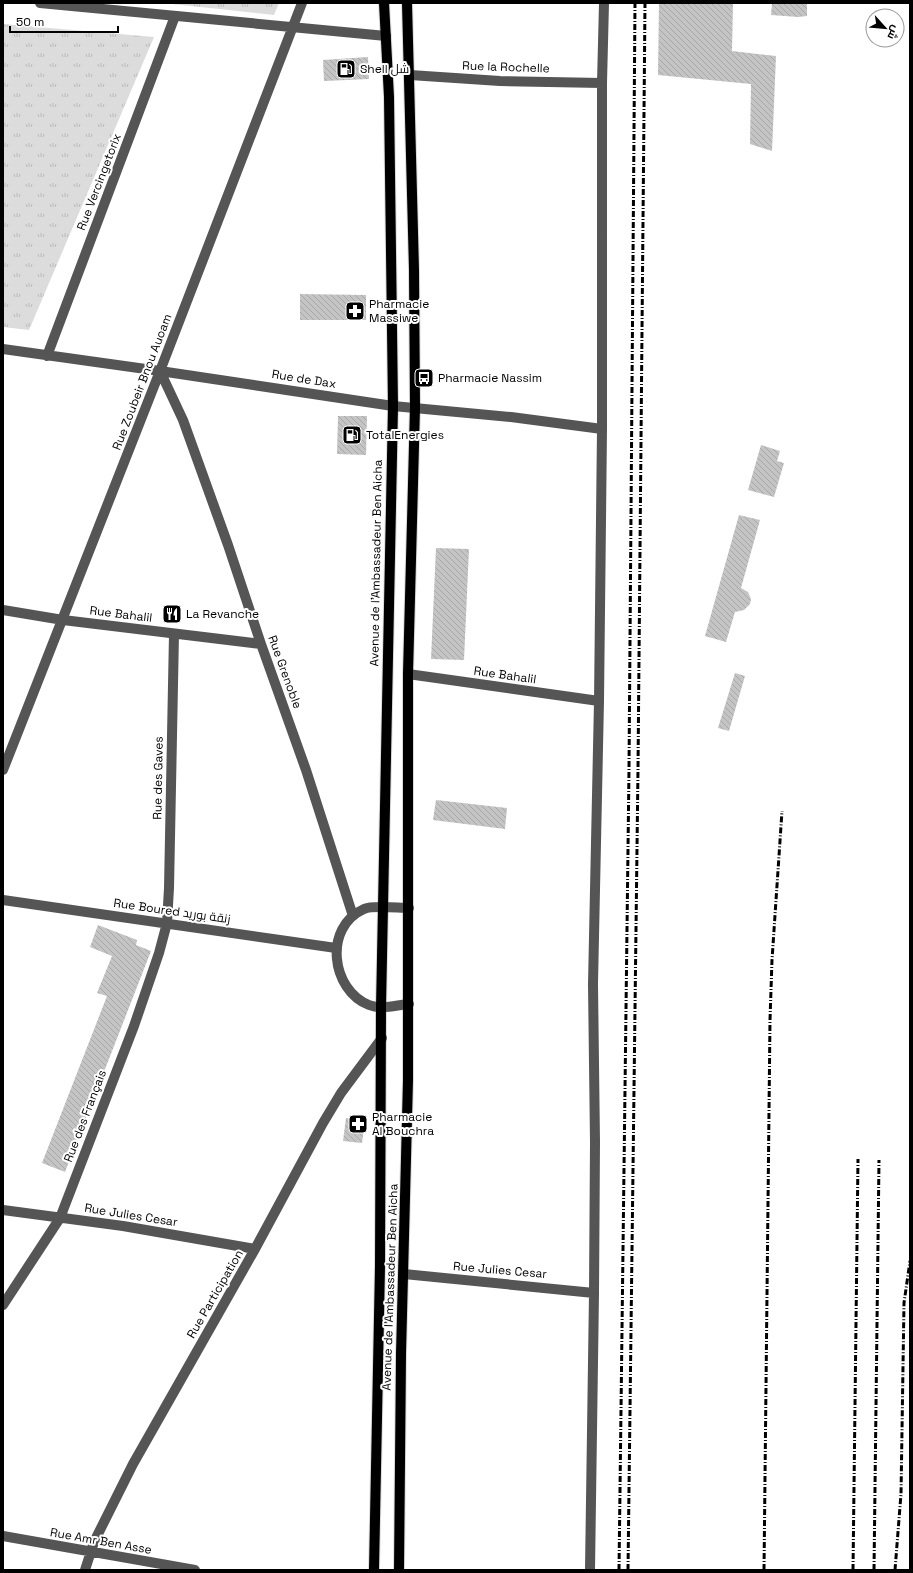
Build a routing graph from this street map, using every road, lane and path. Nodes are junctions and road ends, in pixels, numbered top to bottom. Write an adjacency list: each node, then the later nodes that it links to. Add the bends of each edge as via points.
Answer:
1 (40, 3): 6 (street)
2 (302, 3): 7 (street, Rue Zoubeir Bnou Auoam)
3 (384, 3): 8 (main road, Avenue de l'Ambassadeur Ben Aicha)
4 (407, 3): 9 (main road, Avenue de l'Ambassadeur Ben Aicha)
5 (604, 3): 10 (street)
6 (176, 16): 7 (street); 12 (street, Rue Vercingetorix)
7 (293, 26): 8 (street); 13 (street, Rue Zoubeir Bnou Auoam)
8 (386, 36): 14 (main road, Avenue de l'Ambassadeur Ben Aicha)
9 (410, 75): 10 (street, Rue la Rochelle); 15 (main road, Avenue de l'Ambassadeur Ben Aicha)
10 (602, 83): 16 (street)
11 (3, 349): 12 (street, Rue de Dax)
12 (47, 356): 13 (street, Rue de Dax)
13 (160, 371): 14 (street, Rue de Dax); 18 (street, Rue Zoubeir Bnou Auoam); 20 (street, Rue Grenoble, via 186,428)
14 (393, 406): 15 (street, Rue de Dax); 25 (main road, Avenue de l'Ambassadeur Ben Aicha)
15 (415, 407): 16 (street, Rue de Dax); 21 (main road, Avenue de l'Ambassadeur Ben Aicha)
16 (602, 429): 22 (street)
17 (3, 610): 18 (street, Rue Bahalil)
18 (63, 620): 19 (street, Rue Bahalil); 23 (street, Rue Zoubeir Bnou Auoam)
19 (174, 634): 20 (street, Rue Bahalil); 28 (street, Rue des Gaves)
20 (261, 644): 27 (street, Rue Grenoble, via 306,770)
21 (408, 674): 22 (street, Rue Bahalil); 26 (main road, Avenue de l'Ambassadeur Ben Aicha)
22 (599, 700): 37 (street, via 593,984)
23 (3, 770)
24 (3, 900): 28 (street, Rue Boured زنقة بوريد)
25 (383, 908): 26 (street); 27 (street, via 364,909); 31 (main road, Avenue de l'Ambassadeur Ben Aicha)
26 (409, 908): 30 (main road, Avenue de l'Ambassadeur Ben Aicha)
27 (353, 916): 29 (street, via 345,925)
28 (167, 924): 29 (street, Rue Boured زنقة بوريد); 34 (street, Rue des Français, via 134,1026)
29 (336, 948): 31 (street, via 337,964 344,984 358,999 371,1006)
30 (409, 1004): 31 (street); 36 (main road, Avenue de l'Ambassadeur Ben Aicha)
31 (381, 1007): 32 (main road, Avenue de l'Ambassadeur Ben Aicha)
32 (382, 1038): 35 (street, Rue Participation, via 341,1094); 43 (main road, Avenue de l'Ambassadeur Ben Aicha)
33 (3, 1210): 34 (street, Rue Julies Cesar)
34 (60, 1218): 35 (street, Rue Julies Cesar); 38 (street, Rue des Français)
35 (255, 1249): 40 (street, Rue Participation, via 133,1464)
36 (404, 1274): 37 (street, Rue Julies Cesar); 44 (main road, Avenue de l'Ambassadeur Ben Aicha)
37 (594, 1292): 45 (street)
38 (3, 1305)
39 (3, 1536): 40 (street, Rue Amr Ben Asse)
40 (89, 1552): 41 (street, Rue Participation); 42 (street, Rue Amr Ben Asse)
41 (85, 1570)
42 (196, 1570)
43 (374, 1570)
44 (398, 1570)
45 (590, 1570)

